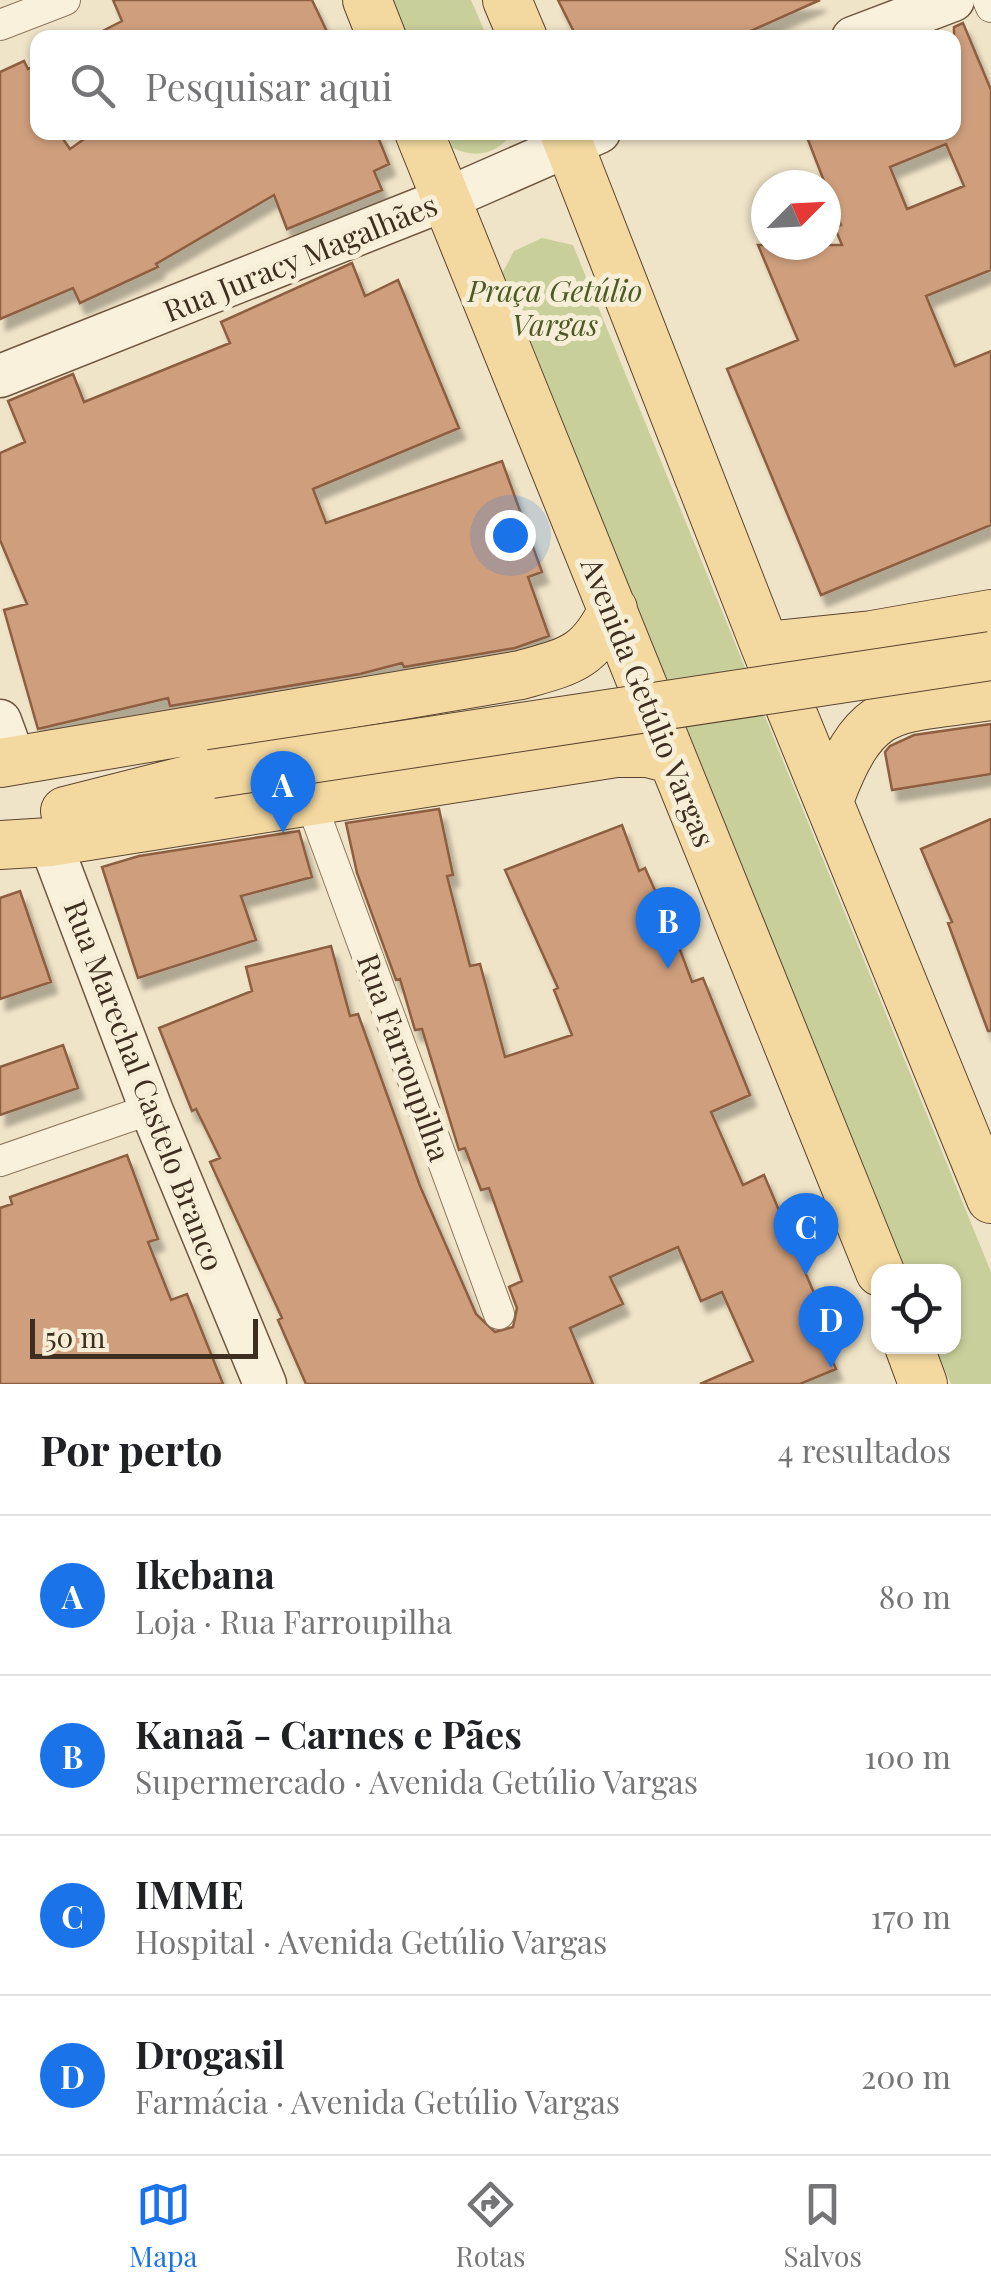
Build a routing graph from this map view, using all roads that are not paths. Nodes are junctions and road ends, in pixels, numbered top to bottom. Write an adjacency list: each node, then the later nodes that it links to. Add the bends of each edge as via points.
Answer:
1 (65, 0): 7 (street)
2 (367, 0): 8 (main road)
3 (507, 0): 9 (main road)
4 (953, 0): 10 (street)
5 (988, 0): 6 (street)
6 (991, 7)
7 (0, 25)
8 (379, 30)
9 (520, 30)
10 (873, 30)
11 (423, 140): 14 (main road, Avenida Getúlio Vargas)
12 (569, 140): 14 (street, Rua Juracy Magalhães)
13 (578, 140): 19 (main road)
14 (446, 199): 15 (street, Rua Juracy Magalhães); 16 (main road, Avenida Getúlio Vargas)
15 (0, 376)
16 (613, 609): 21 (main road, via 586,651); 25 (main road, Avenida Getúlio Vargas)
17 (991, 614): 18 (main road)
18 (872, 635): 19 (main road); 23 (main road, via 854,658 858,687)
19 (765, 646): 28 (main road)
20 (991, 656): 27 (main road, bridge)
21 (522, 675): 24 (main road); 26 (main road, via 546,711 546,736)
22 (991, 696): 23 (main road)
23 (898, 710): 28 (main road, via 862,730)
24 (4, 759): 27 (main road)
25 (672, 760): 26 (main road, via 616,752); 36 (main road, Avenida Getúlio Vargas)
26 (519, 766): 29 (main road)
27 (212, 774): 30 (main road)
28 (830, 798): 35 (main road)
29 (310, 800): 31 (main road); 37 (street, Rua Farroupilha)
30 (0, 828)
31 (50, 842): 32 (main road); 33 (street, Rua Marechal Castelo Branco)
32 (0, 845)
33 (151, 1109): 34 (street); 39 (street, Rua Marechal Castelo Branco)
34 (0, 1161)
35 (991, 1199)
36 (877, 1264)
37 (499, 1314)
38 (911, 1354): 40 (main road)
39 (264, 1384)
40 (923, 1384)

